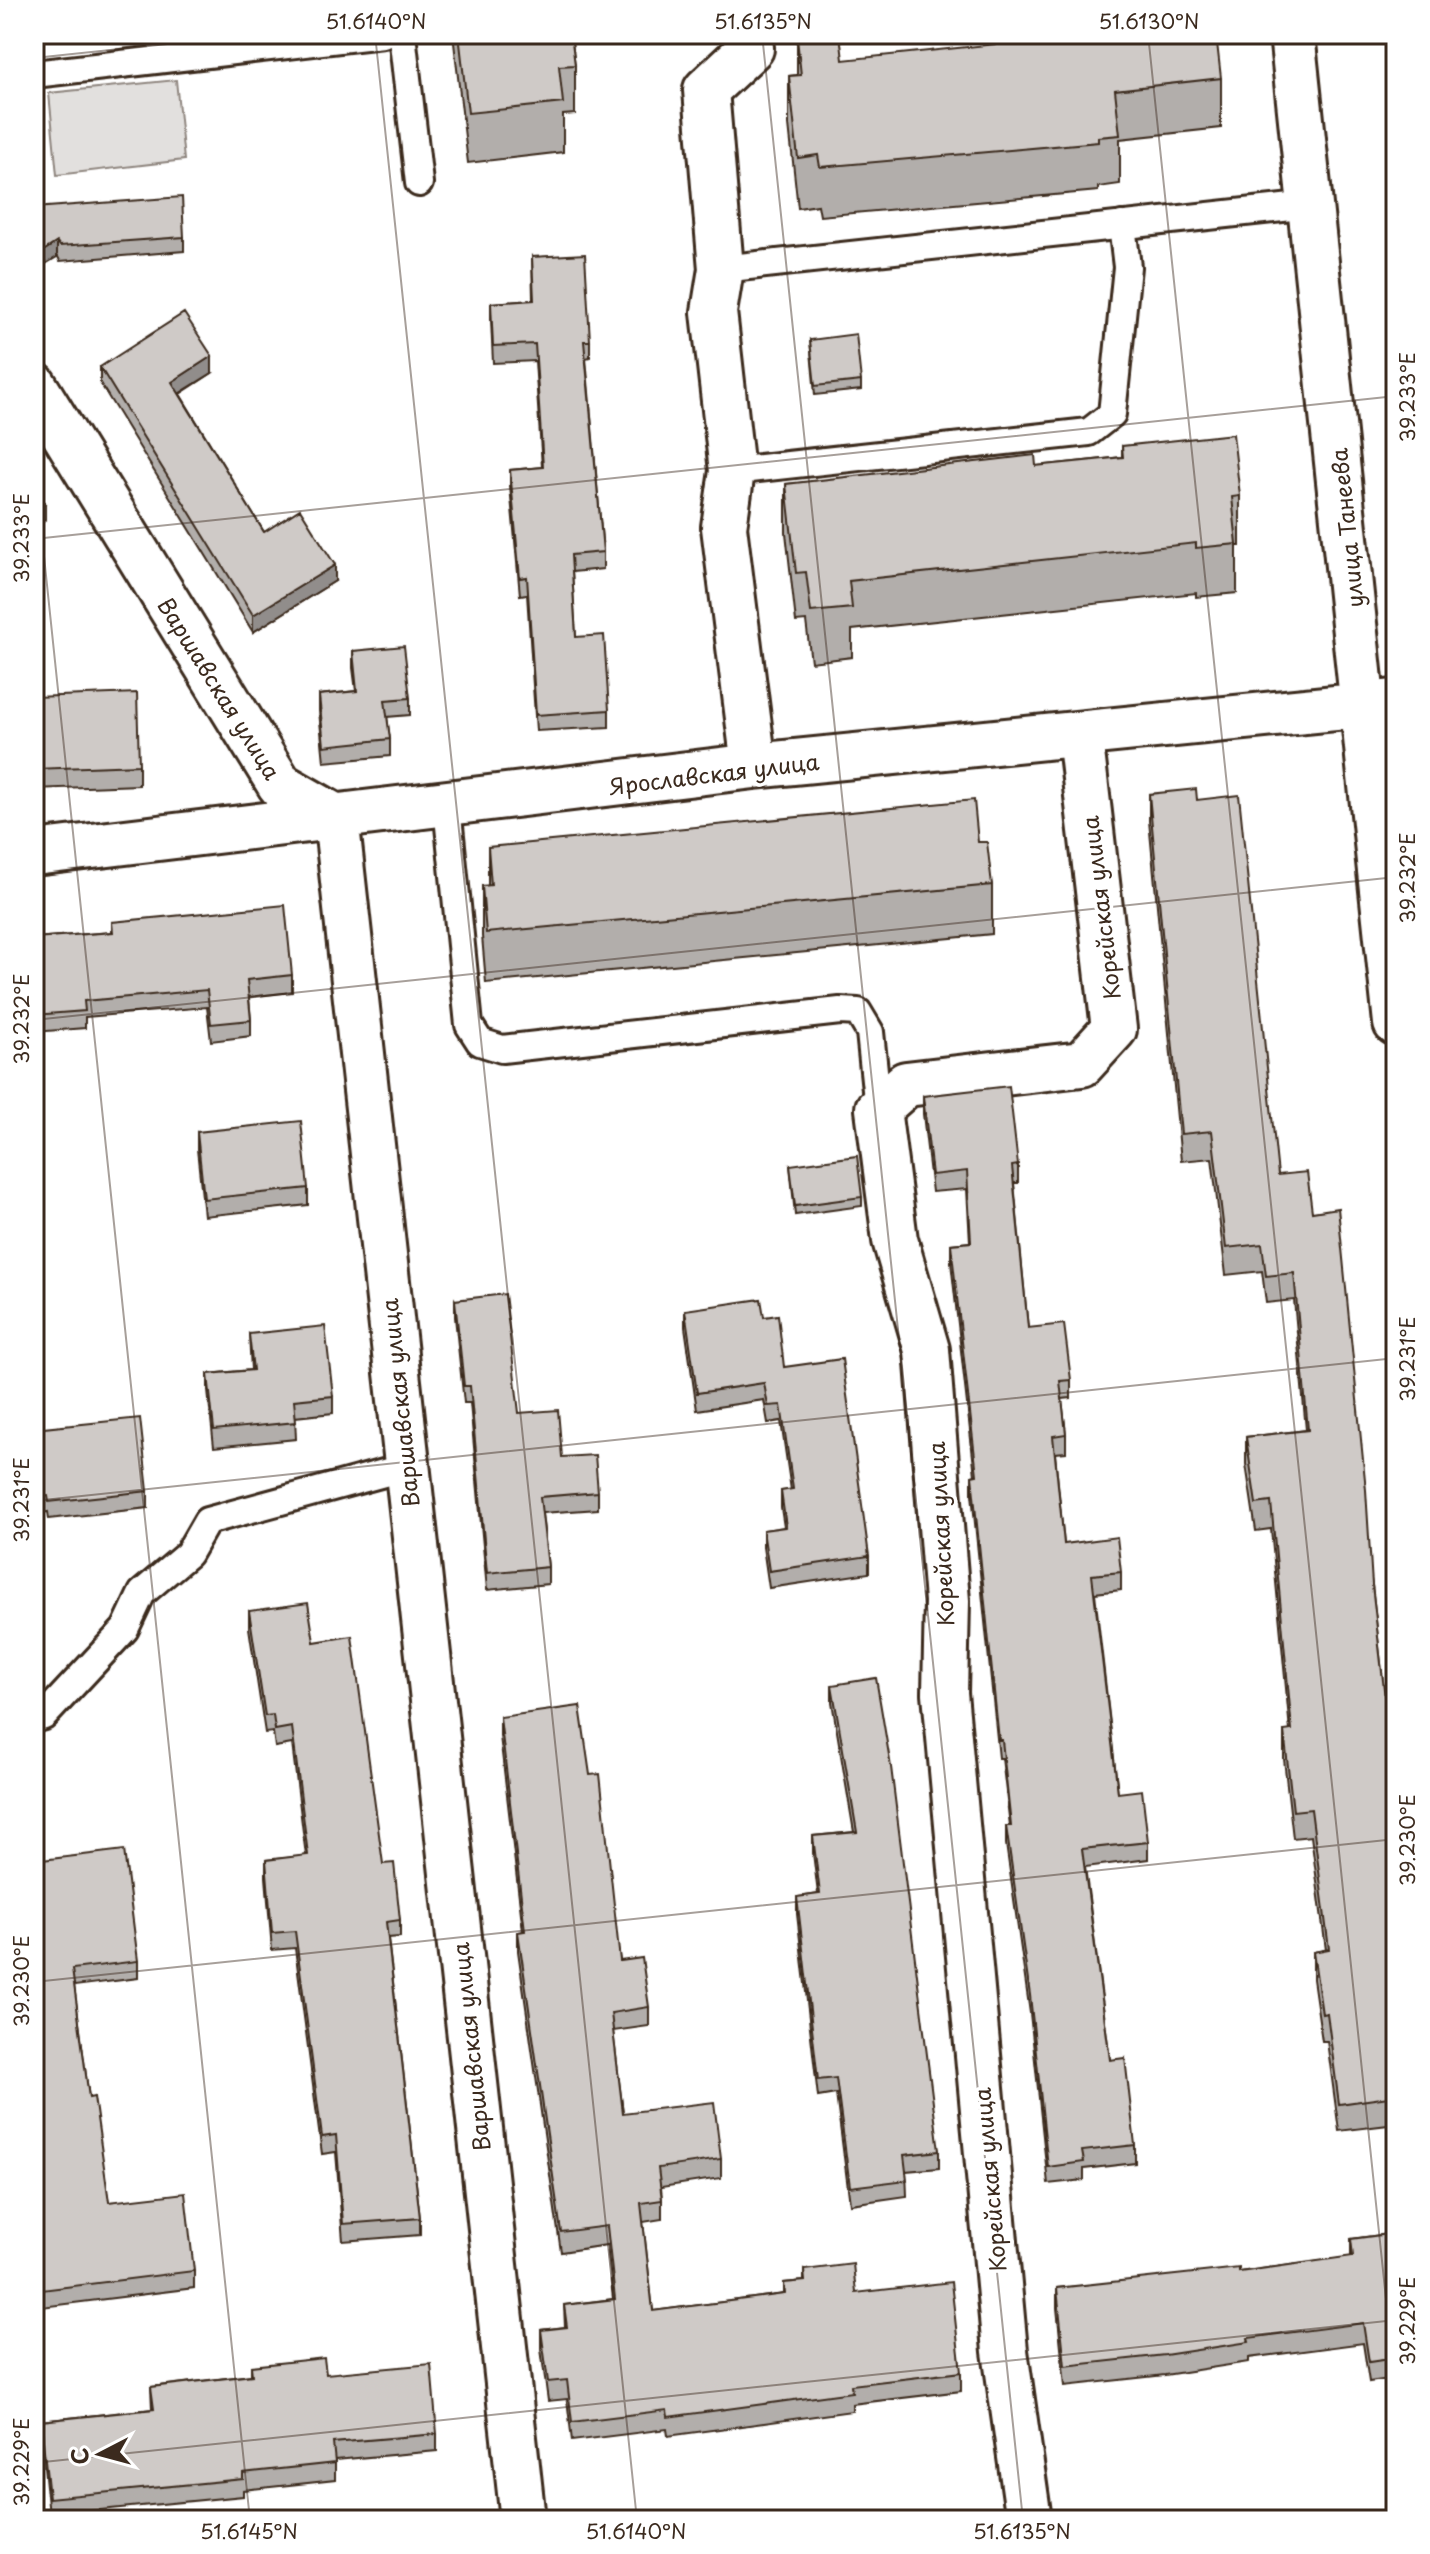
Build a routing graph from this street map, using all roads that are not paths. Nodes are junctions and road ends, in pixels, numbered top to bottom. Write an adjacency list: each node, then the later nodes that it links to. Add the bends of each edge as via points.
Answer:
1 (383, 34): 5 (lane)
2 (402, 34): 6 (lane)
3 (749, 34): 9 (street, via 751,48 706,90)
4 (1292, 34): 7 (street, улица Танеева)
5 (34, 74)
6 (419, 183)
7 (1310, 205): 8 (lane); 12 (street, улица Танеева)
8 (1122, 225): 9 (lane); 11 (lane, via 1127,267 1112,414 1089,432)
9 (721, 269): 11 (street, via 714,312)
10 (34, 385): 16 (street, Варшавская улица, via 280,785)
11 (732, 471): 14 (street, via 724,527)
12 (1381, 704): 13 (street, Ярославская улица); 18 (street, улица Танеева)
13 (1080, 735): 14 (street, Ярославская улица); 19 (street, Корейская улица, via 1114,1029 1082,1064 906,1084)
14 (754, 766): 15 (street, Ярославская улица)
15 (447, 806): 16 (street, Ярославская улица); 19 (lane, via 469,1025 480,1042 502,1049 858,1012 870,1032)
16 (336, 817): 17 (street, Ярославская улица); 20 (street, Варшавская улица)
17 (34, 853)
18 (1396, 1023)
19 (878, 1109): 23 (street, Корейская улица, via 895,1240 927,1350 947,1601 946,1708 1005,2351)
20 (406, 1467): 21 (lane, via 207,1521 188,1554 142,1593 125,1629 44,1716); 22 (street, Варшавская улица)
21 (34, 1719)
22 (523, 2520)
23 (1029, 2520)

